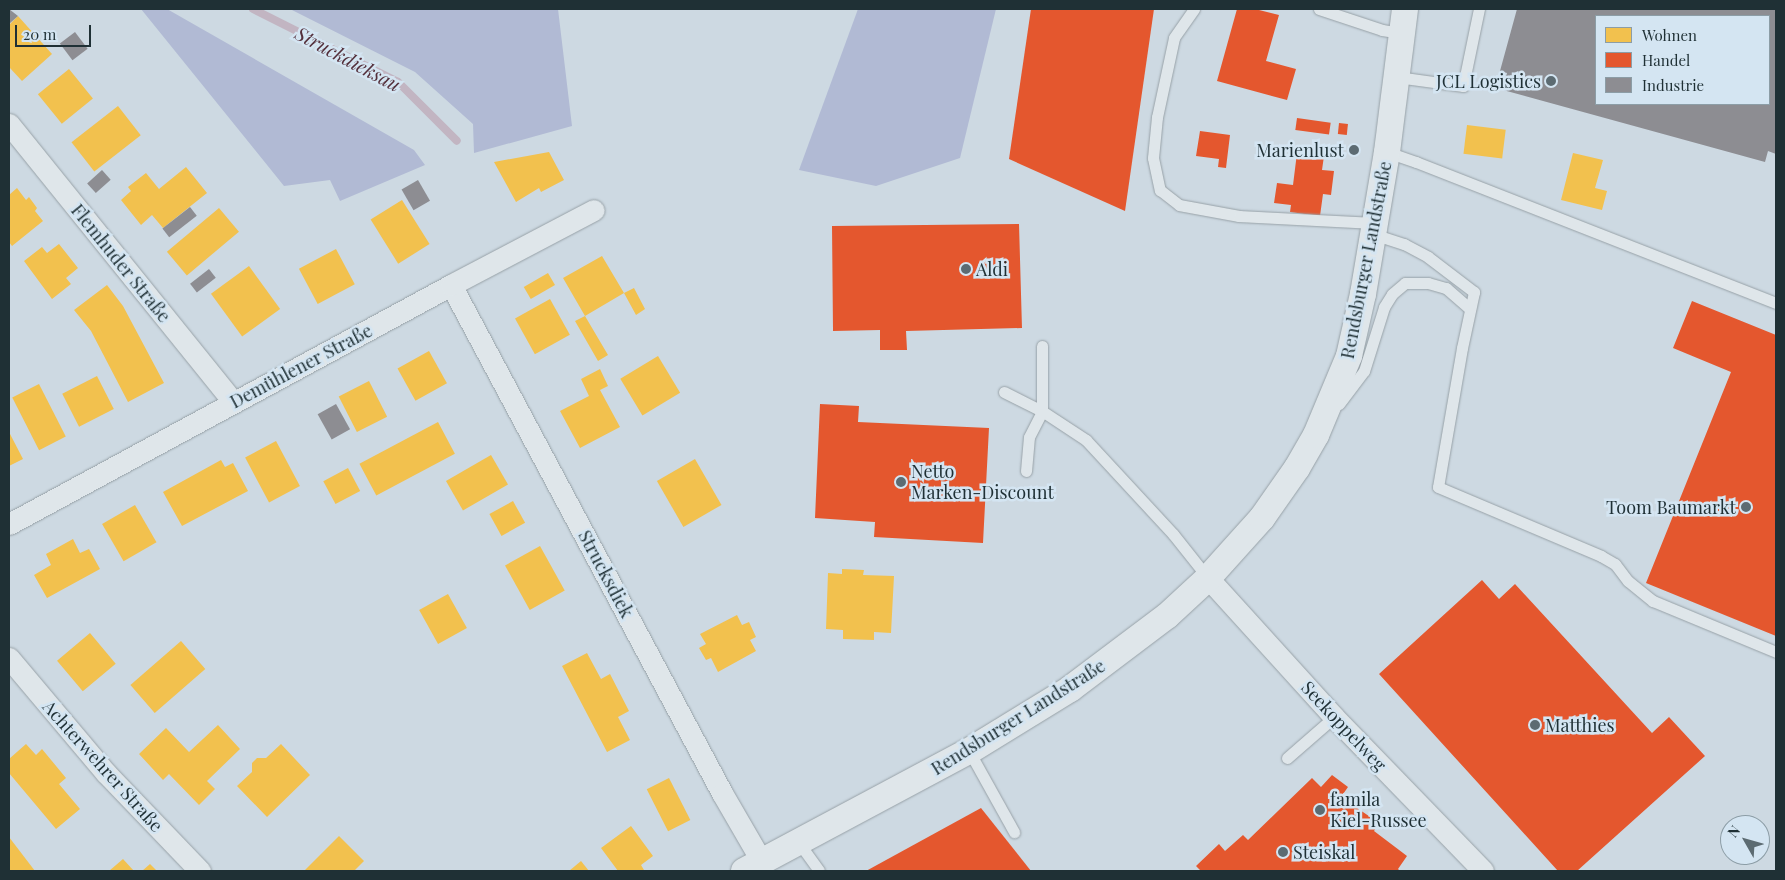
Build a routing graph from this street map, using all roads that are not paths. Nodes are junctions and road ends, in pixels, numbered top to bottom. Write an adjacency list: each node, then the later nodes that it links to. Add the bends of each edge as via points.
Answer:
1 (1194, 9): 9 (lane, via 1174,38 1157,117 1153,158 1160,190 1179,205 1240,216)
2 (1319, 9): 4 (lane, via 1382,30)
3 (1479, 9): 5 (lane, via 1463,86)
4 (1403, 21): 5 (street, Rendsburger Landstraße)
5 (1397, 77): 7 (street, Rendsburger Landstraße)
6 (9, 124): 15 (street, Flemhuder Straße)
7 (1387, 152): 9 (street, Rendsburger Landstraße); 11 (lane)
8 (594, 210): 10 (street, Demühlener Straße)
9 (1374, 229): 12 (lane, via 1428,257 1474,292); 17 (street, Rendsburger Landstraße, via 1349,356)
10 (451, 285): 15 (street, Demühlener Straße); 28 (street, Strucksdiek, via 722,793)
11 (1776, 302)
12 (1470, 309): 17 (lane, via 1446,288 1428,283 1405,283 1384,306 1364,371); 21 (lane, via 1438,487 1601,556 1615,564 1628,581 1653,601)
13 (1042, 346): 16 (lane)
14 (1004, 392): 16 (lane)
15 (233, 402): 19 (street, Demühlener Straße)
16 (1042, 411): 18 (lane, via 1029,437); 20 (lane, via 1086,440 1173,534)
17 (1316, 435): 20 (street, Rendsburger Landstraße, via 1262,518)
18 (1026, 471)
19 (9, 524)
20 (1208, 578): 23 (street, Seekoppelweg); 24 (street, Rendsburger Landstraße, via 1167,616 1070,689)
21 (1776, 652)
22 (9, 658): 29 (street, Achterwehrer Straße, via 106,773)
23 (1334, 717): 25 (lane); 31 (street, Seekoppelweg)
24 (969, 751): 26 (lane); 27 (street, Rendsburger Landstraße)
25 (1287, 758)
26 (1014, 832)
27 (799, 843): 28 (street, Rendsburger Landstraße); 30 (lane)
28 (753, 867)
29 (200, 871)
30 (818, 871)
31 (1483, 871)

